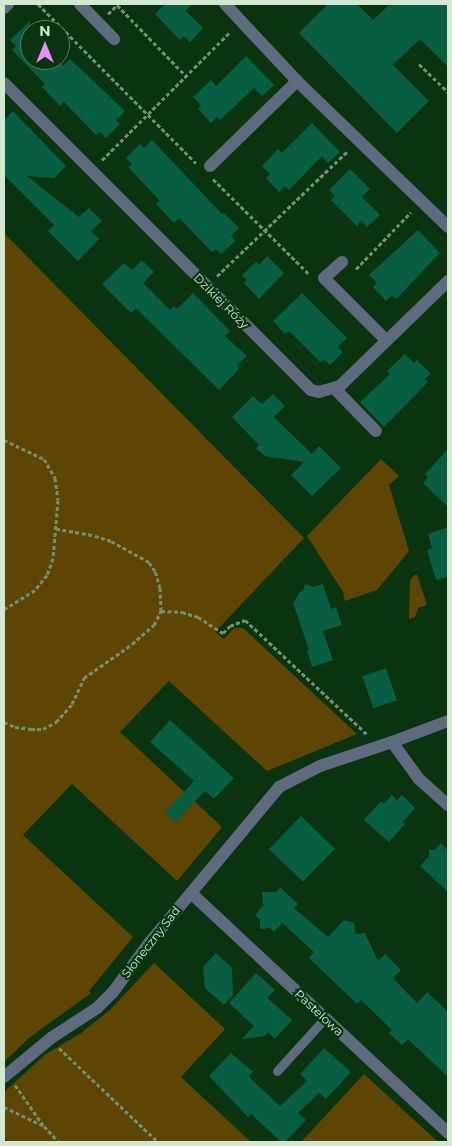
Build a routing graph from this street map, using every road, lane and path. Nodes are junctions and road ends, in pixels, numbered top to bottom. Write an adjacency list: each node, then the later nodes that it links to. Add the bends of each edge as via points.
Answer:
1 (8, 4): 6 (street)
2 (38, 4): 14 (path)
3 (80, 4): 8 (street)
4 (225, 4): 7 (street)
5 (117, 5): 10 (path)
6 (4, 8)
7 (241, 21): 10 (path); 11 (street)
8 (114, 38)
9 (419, 64): 13 (path)
10 (186, 76): 14 (path)
11 (298, 81): 15 (street); 17 (street)
12 (4, 83): 16 (street, Dzikiej Róży)
13 (448, 92)
14 (147, 115): 16 (path); 17 (path)
15 (359, 140): 18 (street); 20 (path)
16 (91, 170): 24 (street, Dzikiej Róży)
17 (208, 170): 20 (path)
18 (421, 201): 19 (street); 25 (path)
19 (448, 227)
20 (265, 230): 22 (path, via 312,276); 24 (path)
21 (342, 262): 22 (street)
22 (324, 278): 25 (street)
23 (448, 280): 26 (street)
24 (206, 286): 27 (street, Dzikiej Róży, via 311,390 319,392)
25 (336, 290): 26 (street)
26 (386, 340): 27 (street, via 340,386)
27 (334, 388): 28 (street)
28 (376, 432)
29 (4, 440): 30 (path, via 37,454 48,466 58,500)
30 (57, 529): 31 (path, via 47,575 35,590); 32 (path, via 110,541 149,562 160,588)
31 (4, 609)
32 (161, 611): 34 (path, via 154,625 84,678 72,704 56,722 43,729 15,727); 35 (path, via 198,617 223,633 245,620 370,738)
33 (448, 721): 35 (street)
34 (4, 722)
35 (392, 742): 36 (street, via 419,779); 37 (street, Słoneczny Sad, via 320,766 279,787)
36 (448, 806)
37 (191, 893): 38 (street, Pastelowa); 39 (street, Słoneczny Sad, via 113,992 97,1008)
38 (325, 1018): 40 (lane); 44 (street, Pastelowa)
39 (50, 1038): 41 (street, Słoneczny Sad); 46 (path, via 71,1062)
40 (277, 1071)
41 (5, 1075): 43 (path)
42 (4, 1107): 43 (path)
43 (44, 1126): 45 (path)
44 (448, 1133)
45 (59, 1142)
46 (158, 1142)

